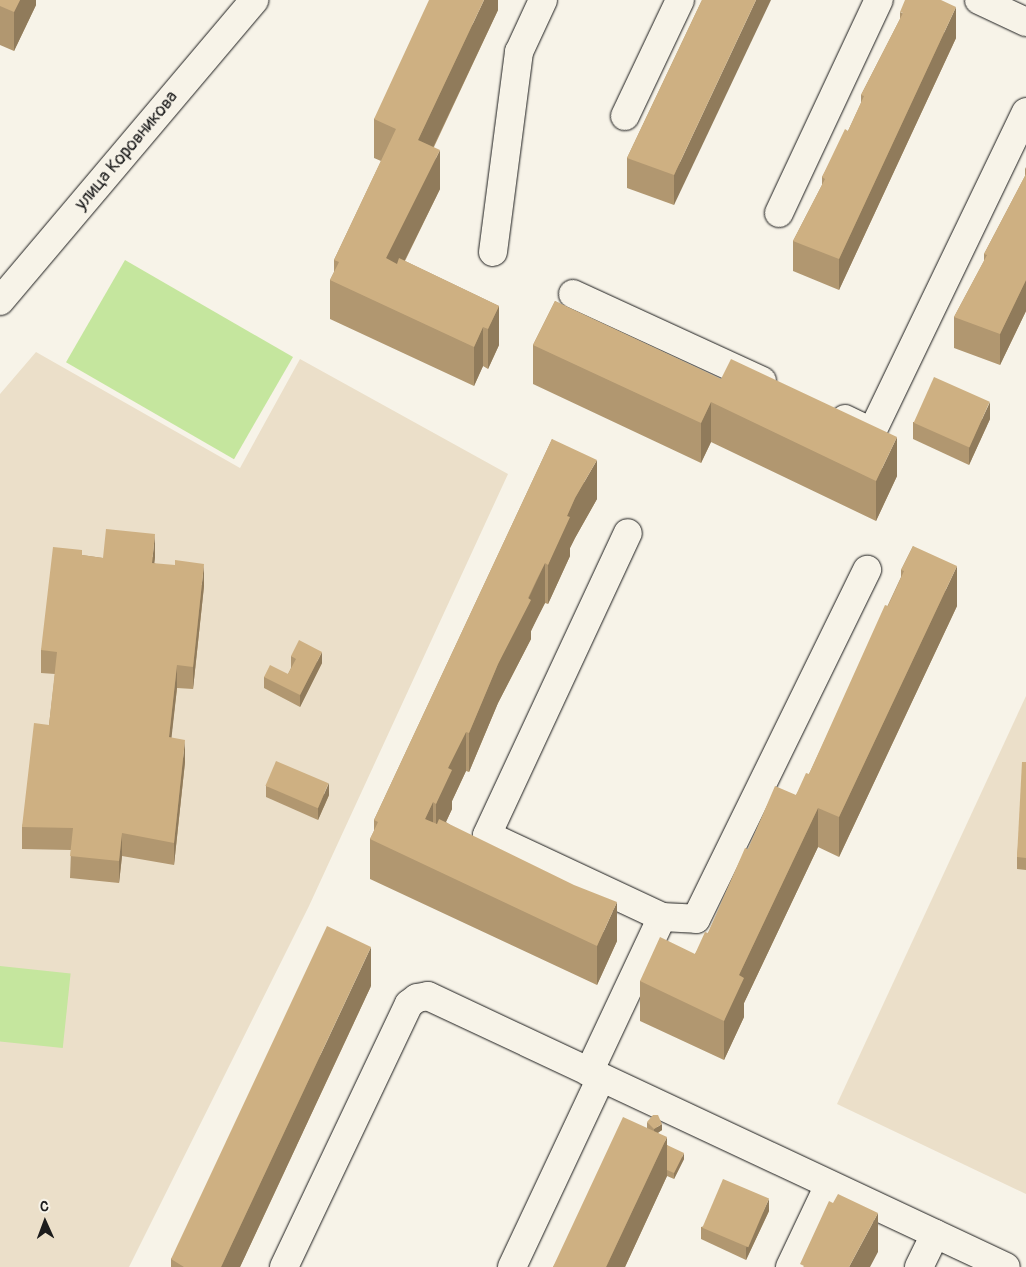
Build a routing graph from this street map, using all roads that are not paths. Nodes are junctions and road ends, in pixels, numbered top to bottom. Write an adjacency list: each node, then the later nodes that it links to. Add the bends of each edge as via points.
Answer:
1 (254, 0): 12 (street, улица Коровникова)
2 (544, 0): 10 (street, via 519,52)
3 (680, 0): 8 (street)
4 (879, 0): 9 (street)
5 (978, 0): 6 (street)
6 (1026, 22)
7 (1026, 112): 14 (street, via 872,432)
8 (625, 116)
9 (779, 213)
10 (493, 252)
11 (573, 294): 13 (street)
12 (0, 301)
13 (782, 390)
14 (818, 407)
15 (628, 533): 17 (street, via 487,835)
16 (867, 570): 17 (street, via 696,919)
17 (662, 917): 18 (street)
18 (595, 1075): 19 (street); 21 (street, via 428,996 417,998 409,1004); 22 (street)
19 (829, 1185): 20 (street); 23 (street)
20 (935, 1234): 24 (street); 25 (street)
21 (284, 1267)
22 (512, 1267)
23 (790, 1267)
24 (919, 1267)
25 (1006, 1267)

